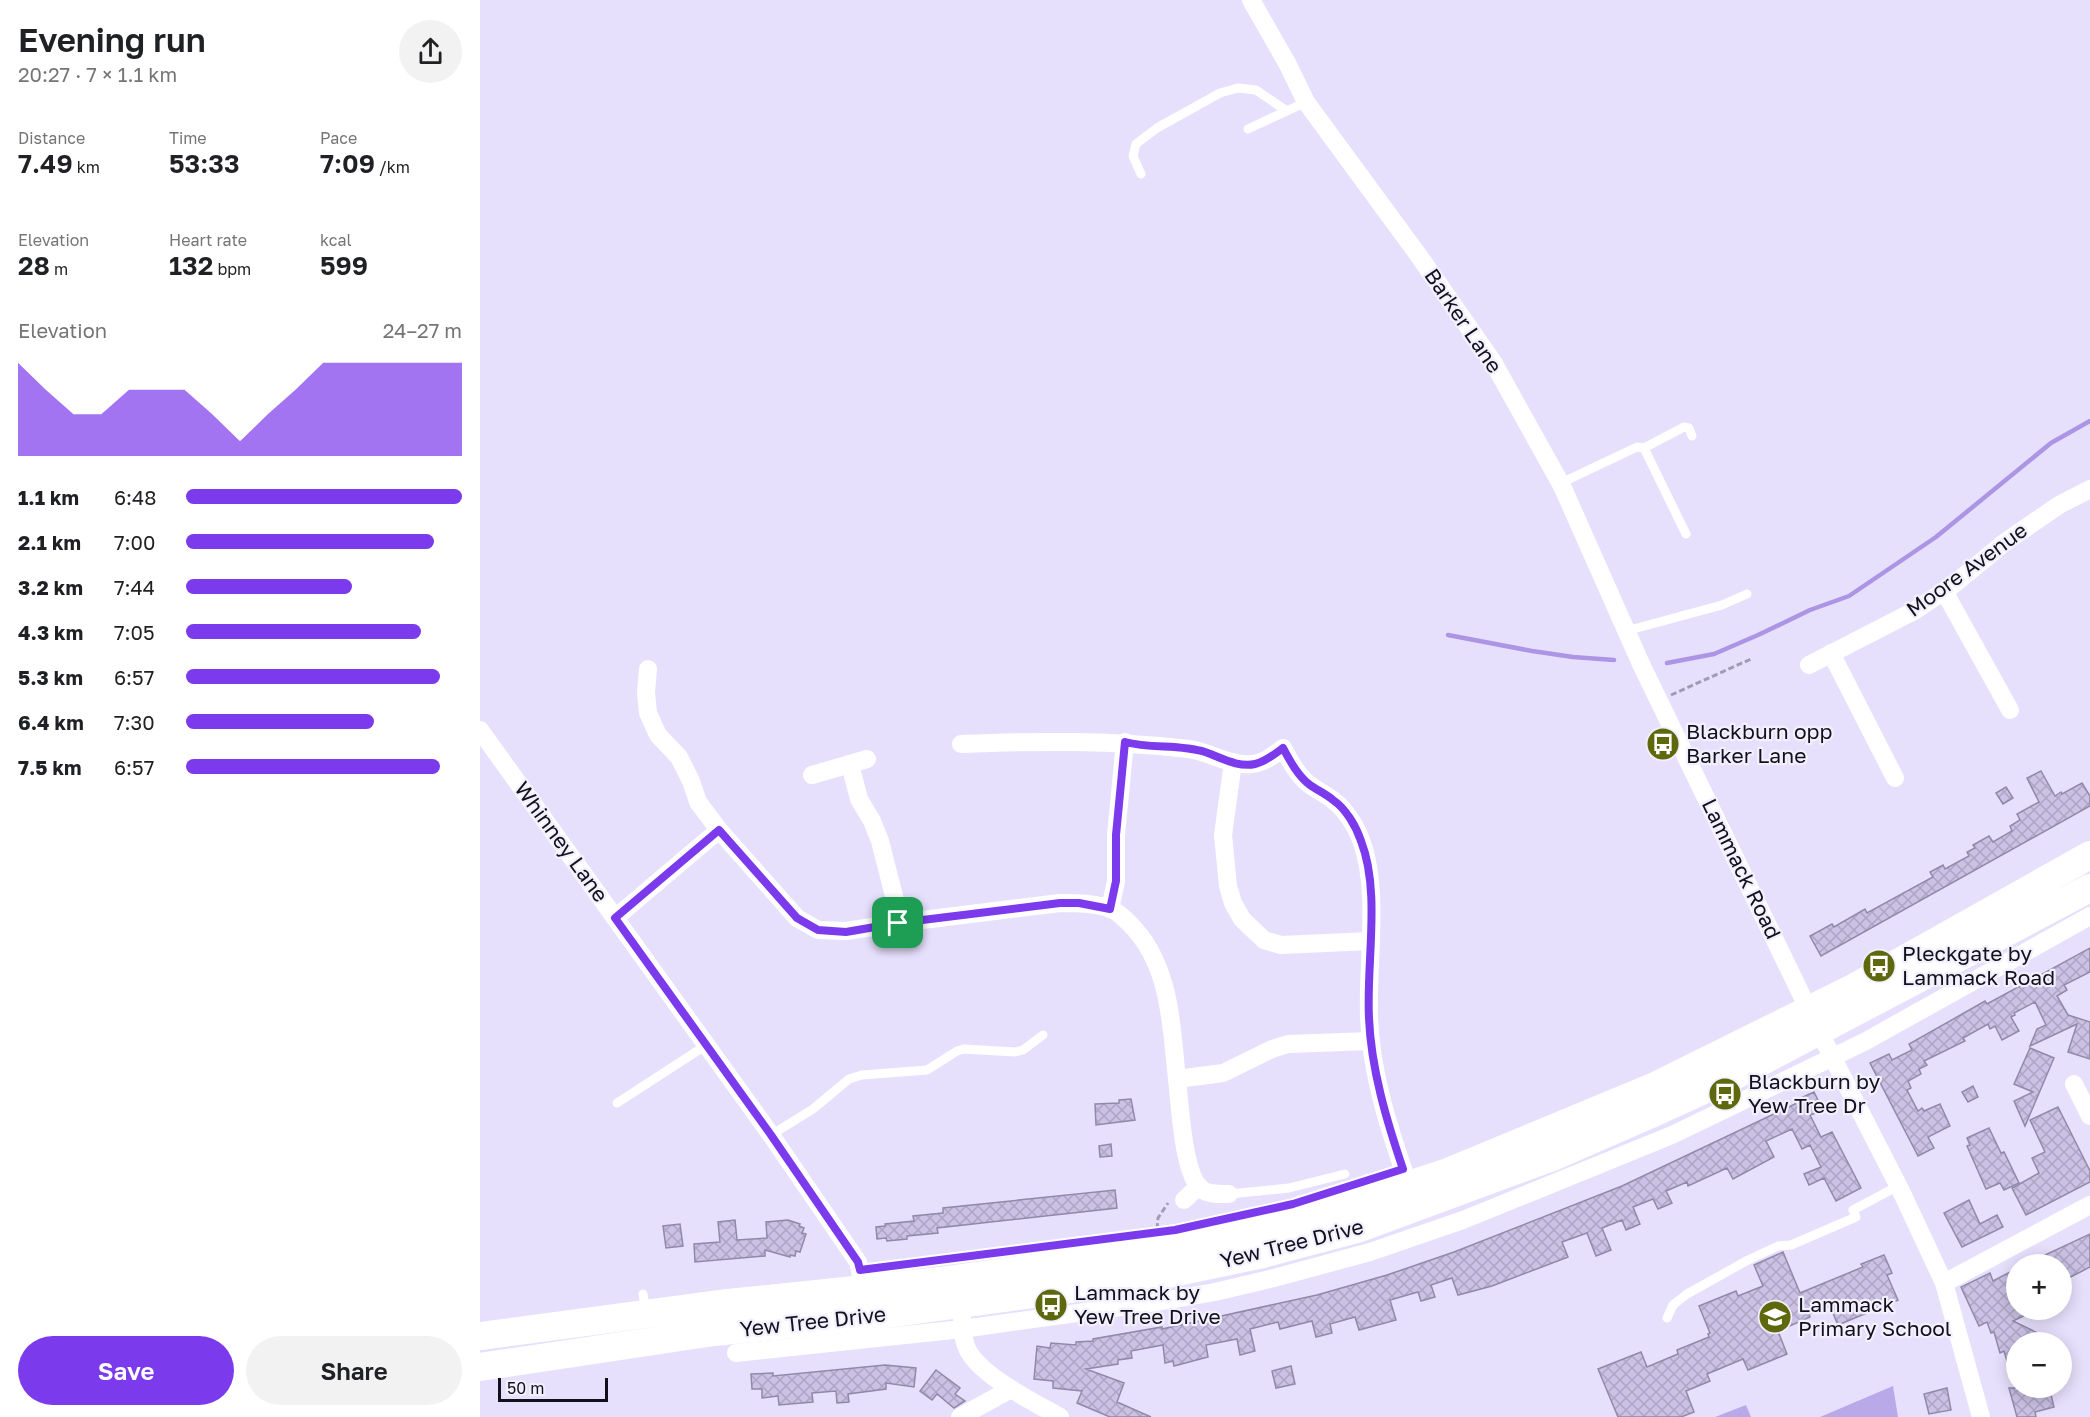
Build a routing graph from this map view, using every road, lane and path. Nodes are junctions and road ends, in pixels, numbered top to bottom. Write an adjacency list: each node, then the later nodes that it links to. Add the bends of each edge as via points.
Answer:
1 (1251, 0): 2 (street, Barker Lane)
2 (1306, 102): 3 (lane); 8 (street, Barker Lane, via 1493,362)
3 (1287, 111): 4 (lane); 5 (lane, via 1256,90 1238,88 1220,93 1136,144 1133,156)
4 (1248, 129)
5 (1141, 174)
6 (1692, 436): 7 (lane, via 1689,428 1684,427)
7 (1644, 448): 8 (lane, via 1637,447); 10 (lane)
8 (1561, 483): 13 (street, Barker Lane)
9 (2090, 489): 11 (street, Moore Avenue, via 2004,543)
10 (1686, 534)
11 (1944, 591): 14 (street, Moore Avenue, via 1914,611); 20 (street)
12 (1747, 594): 13 (lane, via 1722,605)
13 (1626, 631): 16 (street, Barker Lane)
14 (1831, 653): 17 (street, Moore Avenue); 26 (street)
15 (1751, 659): 19 (path)
16 (1641, 664): 19 (street, Lammack Road)
17 (1809, 664)
18 (648, 669): 27 (street, via 648,713 658,735 679,757 698,802)
19 (1659, 701): 35 (street, Lammack Road)
20 (2010, 710)
21 (480, 730): 32 (street, Whinney Lane)
22 (1125, 742): 23 (street); 24 (street, via 1203,752); 30 (street, via 1116,881)
23 (961, 744)
24 (1233, 762): 34 (street, via 1253,764 1283,748 1308,784 1345,812 1360,837 1369,869); 34 (street, via 1223,835 1228,886 1242,919 1264,940 1281,945)
25 (812, 775): 33 (street, via 859,761 859,799 880,841)
26 (1896, 778)
27 (719, 830): 32 (street); 33 (street, via 797,918 818,930 846,932)
28 (2090, 855): 35 (highway)
29 (2090, 888): 35 (highway)
30 (1110, 909): 33 (street, via 1060,903); 40 (street, via 1136,929 1164,983)
31 (2090, 916): 39 (street)
32 (615, 918): 38 (street, Whinney Lane)
33 (898, 923)
34 (1370, 941): 37 (street)
35 (1814, 1020): 39 (street, Lammack Road); 49 (highway, Yew Tree Drive, via 1730,1078 1658,1112 1555,1156)
36 (1043, 1035): 44 (lane, via 1015,1052 964,1049 927,1070 849,1079 825,1101)
37 (1371, 1041): 40 (street, via 1288,1044 1223,1072); 49 (street, via 1390,1131)
38 (705, 1046): 42 (lane); 44 (street, Whinney Lane)
39 (1833, 1057): 47 (street, Lammack Road); 55 (street, via 1672,1135 1463,1220 1370,1252 1215,1292)
40 (1177, 1079): 46 (street, via 1186,1156)
41 (2074, 1084): 43 (street)
42 (617, 1103)
43 (2090, 1116)
44 (771, 1135): 54 (street, Whinney Lane, via 858,1262)
45 (1344, 1174): 48 (lane, via 1289,1188)
46 (1199, 1186): 48 (street, via 1211,1193); 50 (street)
47 (1898, 1186): 53 (street, Lammack Road); 56 (lane, via 1853,1210 1856,1217 1791,1245 1763,1252 1687,1294 1673,1305)
48 (1229, 1194)
49 (1413, 1197): 55 (highway, Yew Tree Drive, via 1357,1229 1263,1254 1149,1278)
50 (1184, 1200): 52 (path, via 1172,1200 1160,1214 1157,1232)
51 (2090, 1205): 53 (street)
52 (1166, 1231)
53 (1944, 1283): 63 (street, Lammack Road)
54 (867, 1303): 55 (highway, Yew Tree Drive); 57 (highway, Yew Tree Drive, via 645,1304); 59 (highway, Yew Tree Drive, via 714,1332)
55 (960, 1304): 58 (street); 60 (street, via 967,1348 977,1364)
56 (1667, 1318)
57 (480, 1336)
58 (736, 1353)
59 (480, 1367)
60 (1011, 1389): 61 (street); 62 (street)
61 (960, 1417)
62 (1060, 1417)
63 (1981, 1417)

